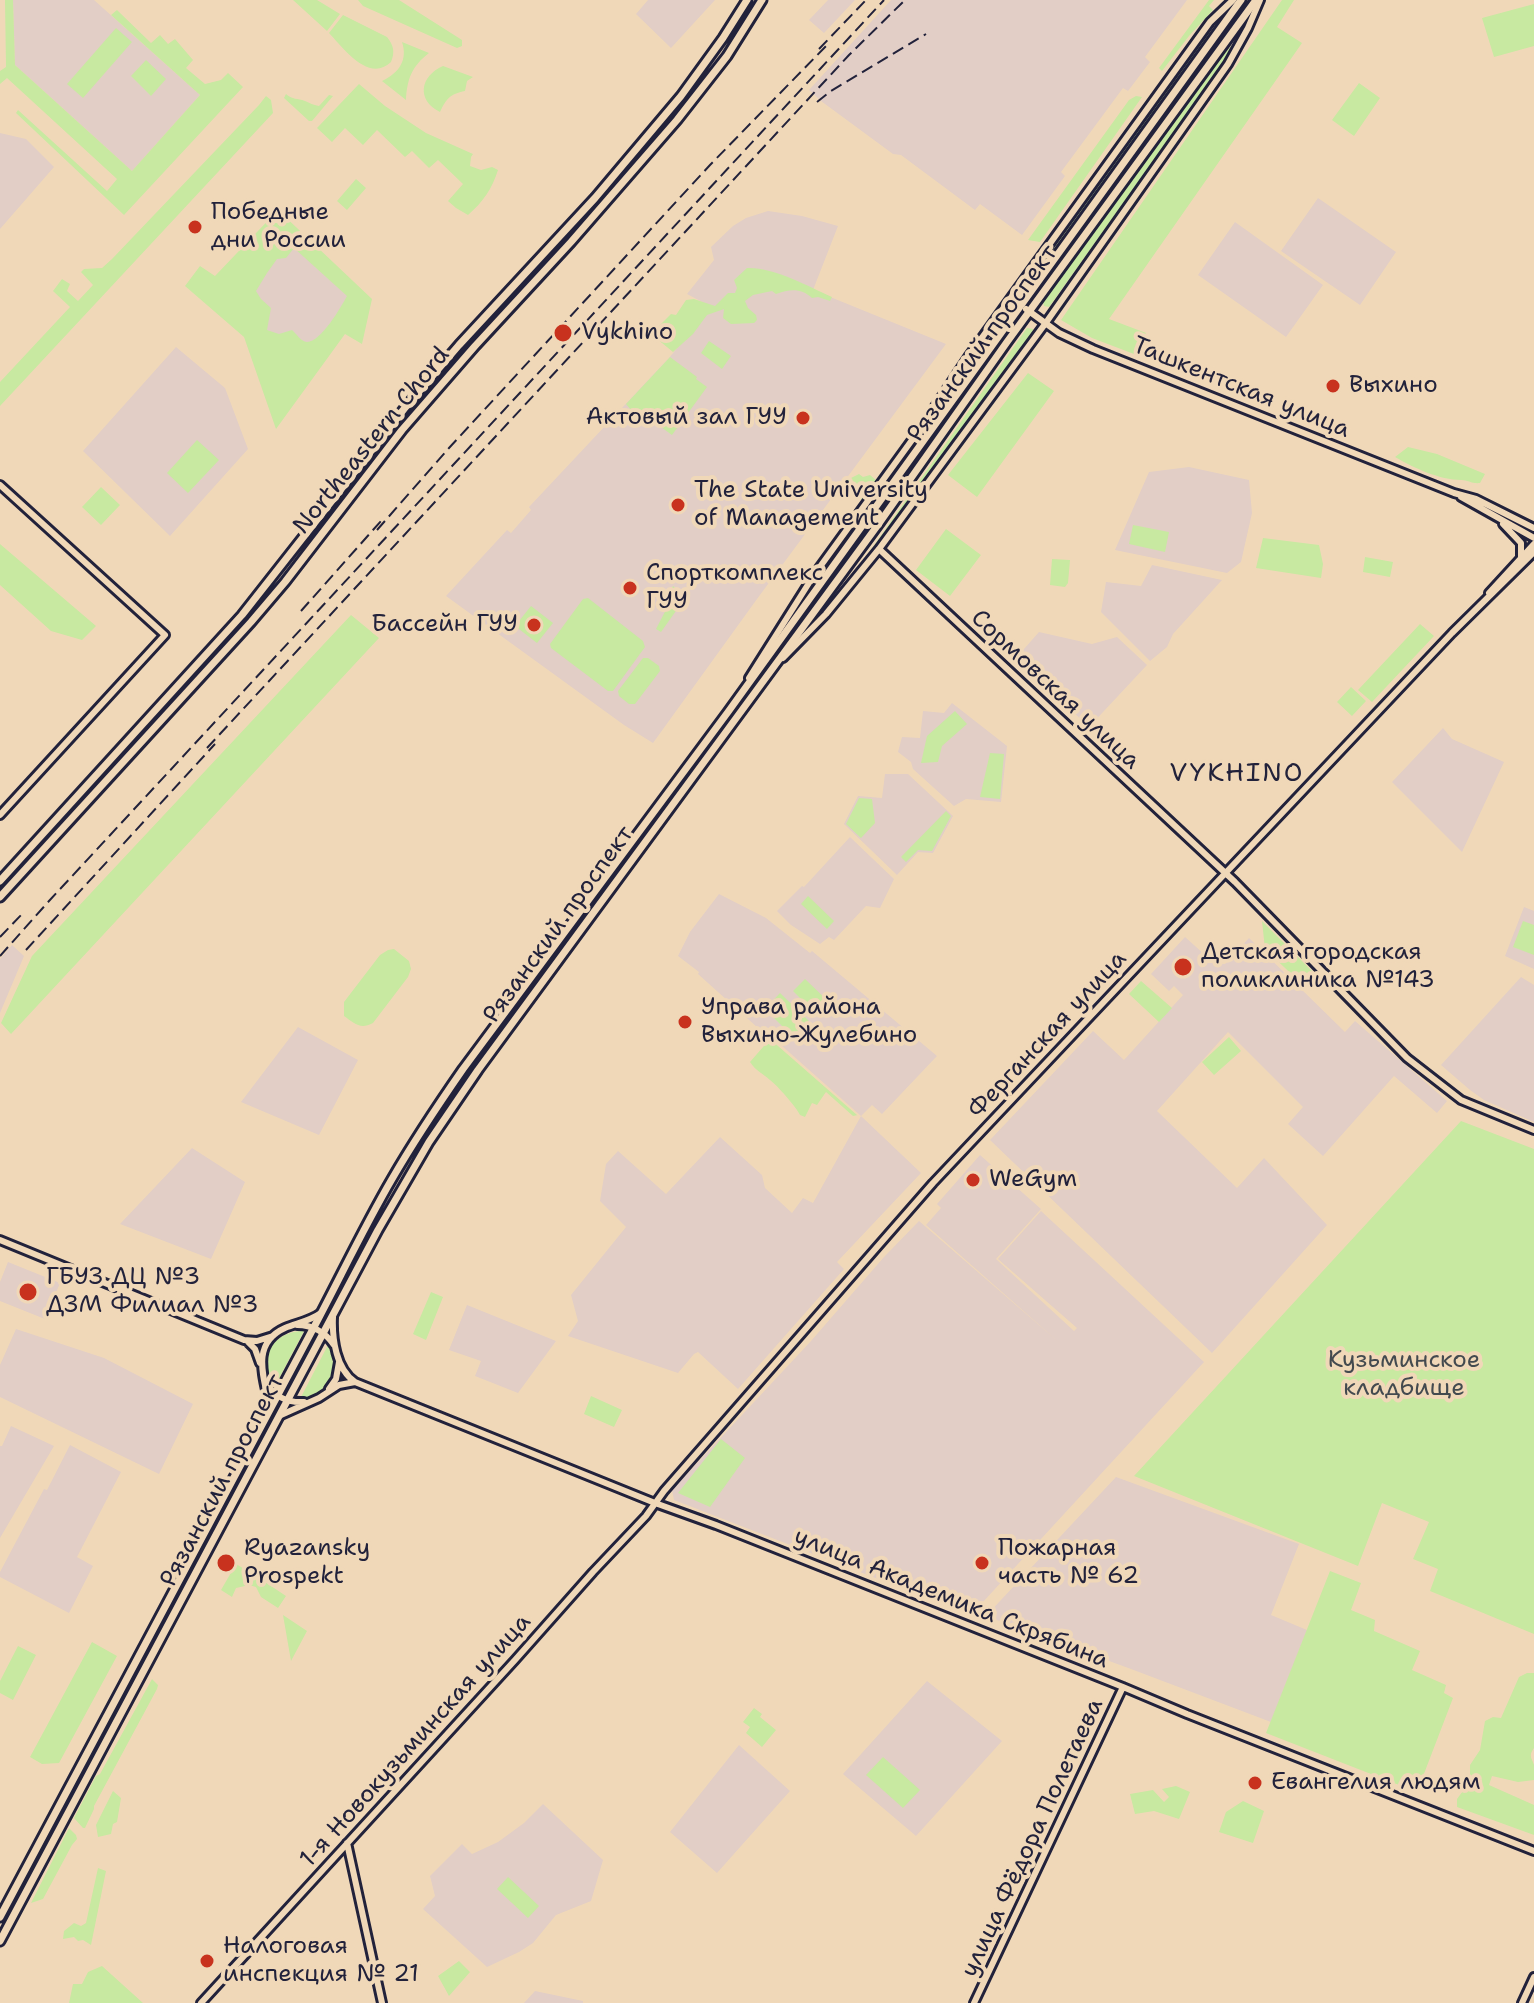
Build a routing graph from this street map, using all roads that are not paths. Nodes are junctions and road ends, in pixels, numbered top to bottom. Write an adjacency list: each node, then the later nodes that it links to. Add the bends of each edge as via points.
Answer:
1 (747, 0): 22 (main road, Northeastern Chord, via 681,96 377,440 242,615)
2 (762, 0): 23 (main road, Northeastern Chord, via 677,120 410,420 285,582)
3 (1233, 0): 19 (street, via 1210,22 968,357 814,575)
4 (1241, 0): 6 (main road, Рязанский проспект)
5 (1258, 0): 7 (main road, Рязанский проспект); 8 (street, via 1228,64)
6 (1020, 305): 7 (street, Ташкентская улица); 19 (main road, Рязанский проспект)
7 (1029, 312): 8 (street, Ташкентская улица); 18 (main road, Рязанский проспект)
8 (1045, 324): 10 (street, Ташкентская улица, via 1093,349); 14 (street)
9 (0, 485): 20 (street, via 165,635)
10 (1454, 493): 11 (street, Ташкентская улица); 12 (street, Ташкентская улица)
11 (1499, 519): 13 (street, Ташкентская улица); 16 (street, via 1521,543)
12 (1534, 525)
13 (1534, 541): 16 (street, Ферганская улица)
14 (879, 549): 18 (street); 21 (street, Сормовская улица)
15 (1534, 552): 16 (street, Ферганская улица)
16 (1522, 560): 17 (street); 21 (street, Ферганская улица)
17 (1534, 560)
18 (767, 675): 27 (main road, Рязанский проспект, via 437,1130)
19 (728, 712): 26 (main road, Рязанский проспект, via 424,1126)
20 (0, 815)
21 (1225, 874): 24 (street, Сормовская улица, via 1407,1058 1461,1100); 43 (street, Ферганская улица, via 933,1183)
22 (0, 881)
23 (0, 897)
24 (1534, 1130)
25 (0, 1240): 32 (street)
26 (323, 1310): 28 (street); 29 (main road, Рязанский проспект)
27 (333, 1316): 30 (main road, Рязанский проспект); 33 (street)
28 (291, 1326): 29 (street); 31 (street)
29 (314, 1327): 30 (street); 38 (main road, Рязанский проспект)
30 (324, 1333): 33 (street); 39 (main road, Рязанский проспект)
31 (273, 1336): 32 (street); 35 (street, via 263,1351)
32 (244, 1340): 35 (street, via 255,1349)
33 (336, 1348): 34 (street)
34 (338, 1358): 36 (street); 37 (street, via 336,1379)
35 (262, 1373): 38 (street); 41 (street)
36 (355, 1382): 37 (street); 43 (street, улица Академика Скрябина)
37 (327, 1392): 40 (street)
38 (278, 1396): 39 (street); 41 (main road, Рязанский проспект)
39 (289, 1401): 40 (street); 42 (main road, Рязанский проспект)
40 (311, 1402): 42 (street)
41 (270, 1409): 47 (main road, Рязанский проспект)
42 (281, 1415): 48 (main road, Рязанский проспект)
43 (655, 1503): 44 (street, улица Академика Скрябина); 45 (street, 1-я Новокузьминская улица)
44 (1123, 1687): 46 (street, улица Академика Скрябина); 52 (street, улица Фёдора Полетаева)
45 (347, 1843): 50 (street, 1-я Новокузьминская улица); 51 (street)
46 (1534, 1851)
47 (0, 1917)
48 (0, 1941)
49 (1534, 1977): 53 (street)
50 (201, 2003)
51 (382, 2003)
52 (974, 2003)
53 (1522, 2003)

